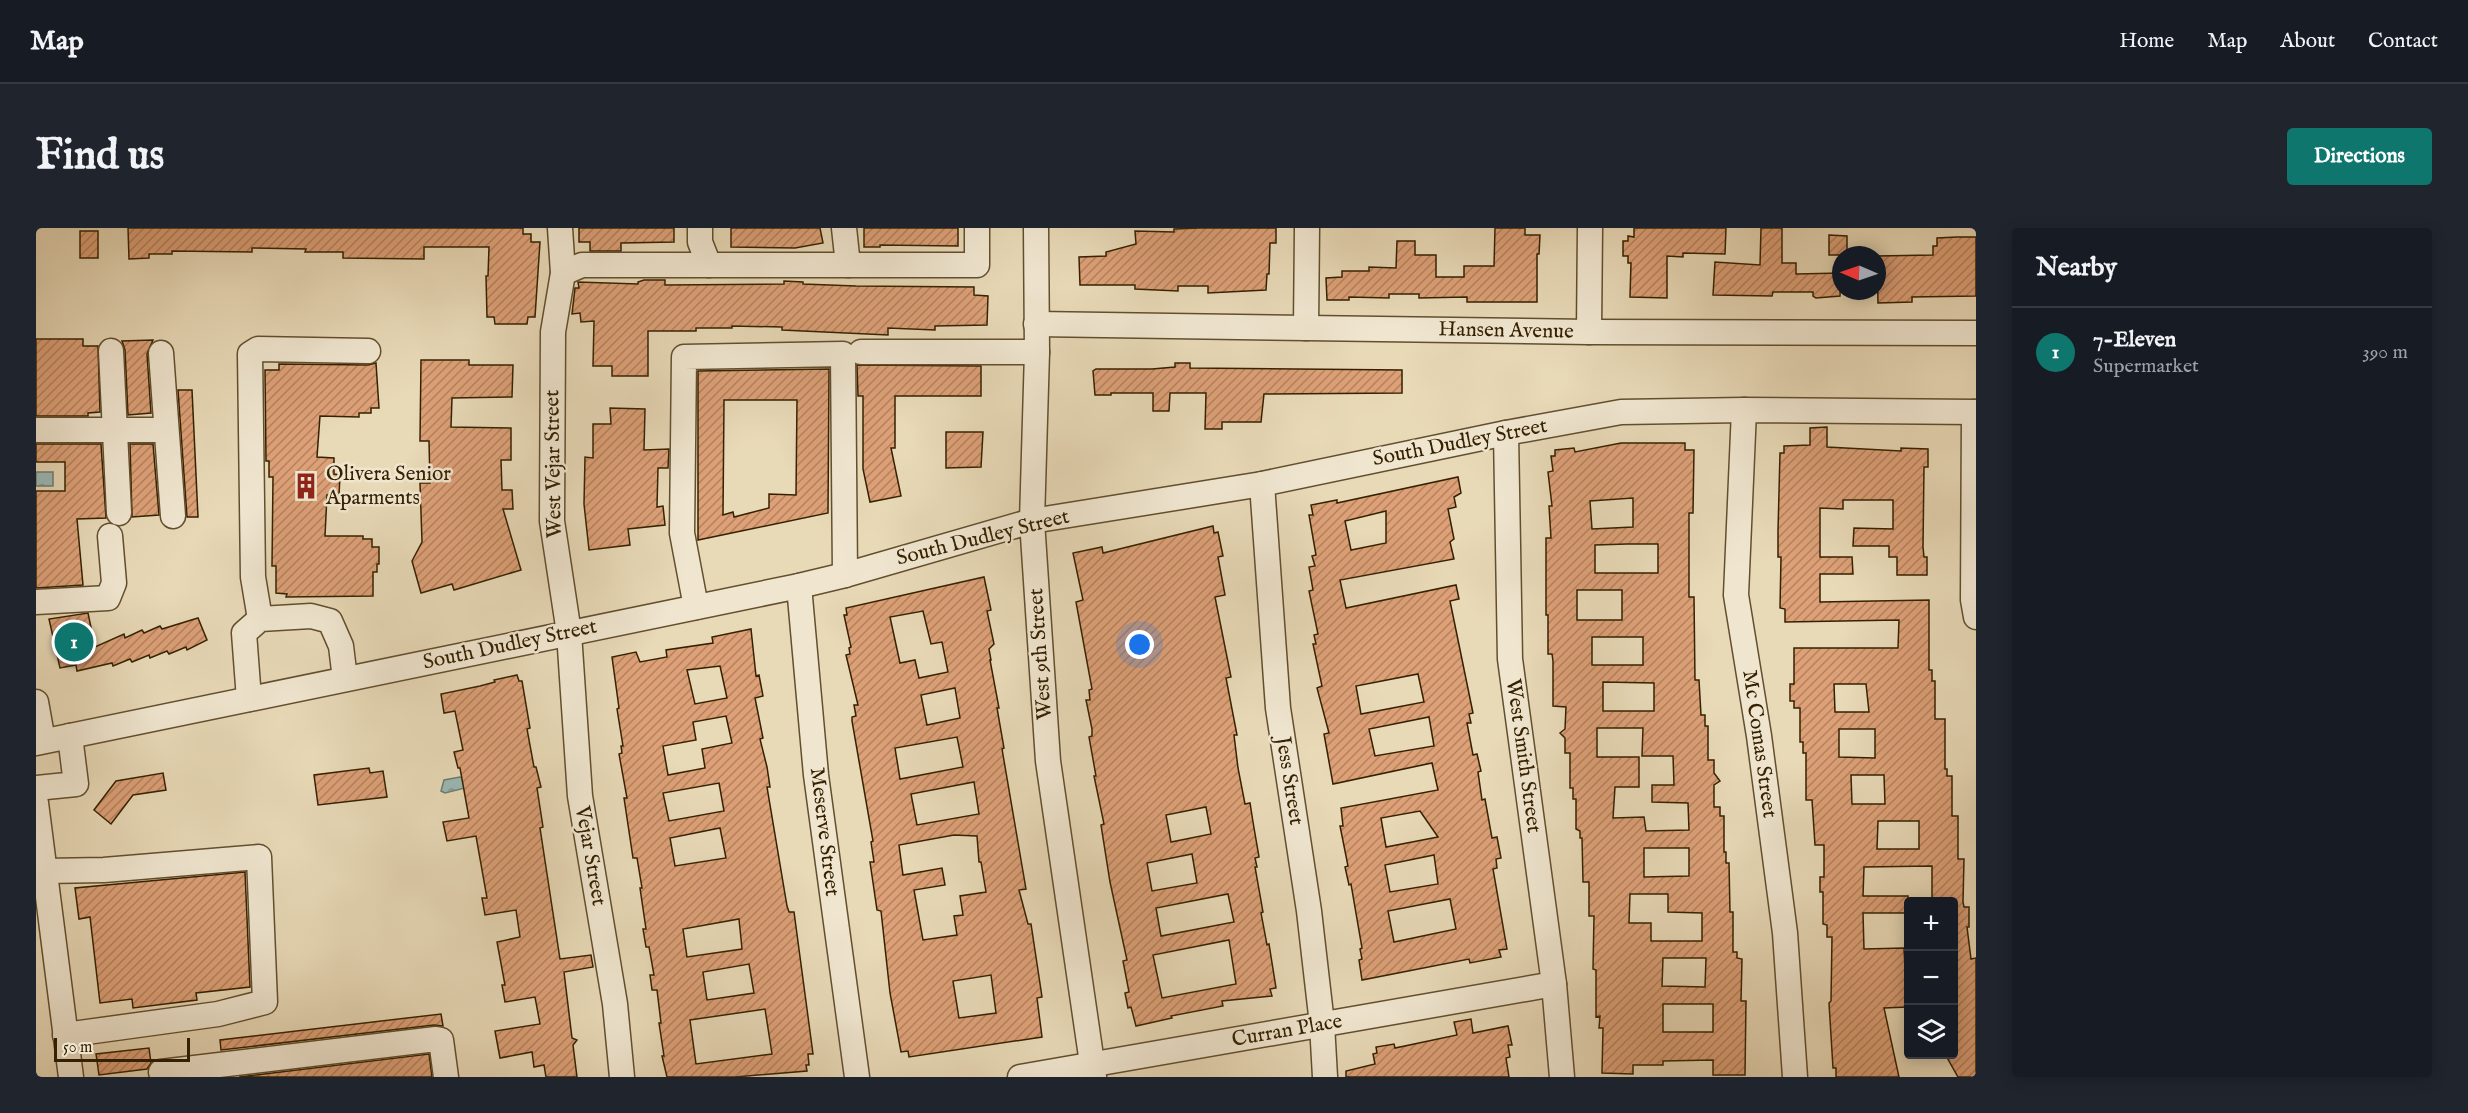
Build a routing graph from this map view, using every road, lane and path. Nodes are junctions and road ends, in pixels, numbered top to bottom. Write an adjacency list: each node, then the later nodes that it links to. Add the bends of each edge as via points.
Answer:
1 (560, 228): 10 (street, West Vejar Street)
2 (700, 228): 8 (street)
3 (844, 228): 9 (street)
4 (977, 228): 9 (street, via 977,265)
5 (1036, 228): 11 (street, West 9th Street)
6 (1307, 228): 12 (street)
7 (1590, 228): 13 (street)
8 (708, 265): 9 (street); 10 (street, via 582,265)
9 (848, 265)
10 (564, 273): 37 (street, West Vejar Street, via 553,332 552,521)
11 (1036, 324): 12 (street, Hansen Avenue); 18 (street, West 9th Street)
12 (1306, 328): 13 (street, Hansen Avenue)
13 (1589, 332): 14 (street, Hansen Avenue)
14 (1976, 333)
15 (111, 351): 23 (street)
16 (368, 351): 36 (street, via 258,349 250,354 253,578)
17 (861, 352): 18 (street)
18 (1036, 352): 29 (street, West 9th Street)
19 (161, 353): 24 (street)
20 (1744, 410): 21 (street, South Dudley Street); 25 (street, South Dudley Street, via 1621,412); 59 (street, Mc Comas Street, via 1736,595 1785,933)
21 (1975, 412): 35 (street)
22 (36, 430): 23 (street)
23 (116, 430): 24 (street); 27 (street)
24 (166, 430): 28 (street)
25 (1506, 433): 26 (street, South Dudley Street); 46 (street, West Smith Street, via 1510,658)
26 (1262, 484): 29 (street, South Dudley Street); 47 (street, Jess Street, via 1278,708)
27 (119, 513)
28 (172, 516)
29 (1032, 521): 31 (street, South Dudley Street); 51 (street, West 9th Street, via 1047,761)
30 (110, 536): 33 (street, via 114,584 108,598)
31 (845, 575): 32 (street, South Dudley Street); 34 (street, via 843,354 684,357 682,533)
32 (800, 586): 34 (street, South Dudley Street); 55 (street, Meserve Street, via 816,775)
33 (36, 602)
34 (696, 607): 37 (street, South Dudley Street)
35 (1976, 617)
36 (260, 619): 38 (street, via 311,616 330,621 341,646); 39 (street, via 244,633)
37 (568, 633): 38 (street, South Dudley Street); 54 (street, Vejar Street, via 580,796 615,1004)
38 (345, 679): 39 (street, South Dudley Street)
39 (249, 699): 41 (street, South Dudley Street)
40 (36, 702): 42 (street)
41 (70, 736): 42 (street, South Dudley Street); 43 (street, via 76,784)
42 (40, 742)
43 (36, 788)
44 (36, 803): 45 (street)
45 (45, 871): 48 (street); 48 (street, via 104,870 259,856 265,1002 218,1014)
46 (1554, 984): 47 (street, Curran Place); 58 (street, West Smith Street)
47 (1322, 1024): 51 (street, Curran Place); 57 (street, Jess Street)
48 (65, 1035): 52 (street)
49 (161, 1071): 50 (street)
50 (211, 1071): 53 (street, via 441,1040)
51 (1094, 1071): 56 (street, Curran Place)
52 (71, 1077)
53 (446, 1077)
54 (622, 1077)
55 (857, 1077)
56 (1020, 1077)
57 (1325, 1077)
58 (1562, 1077)
59 (1795, 1077)

